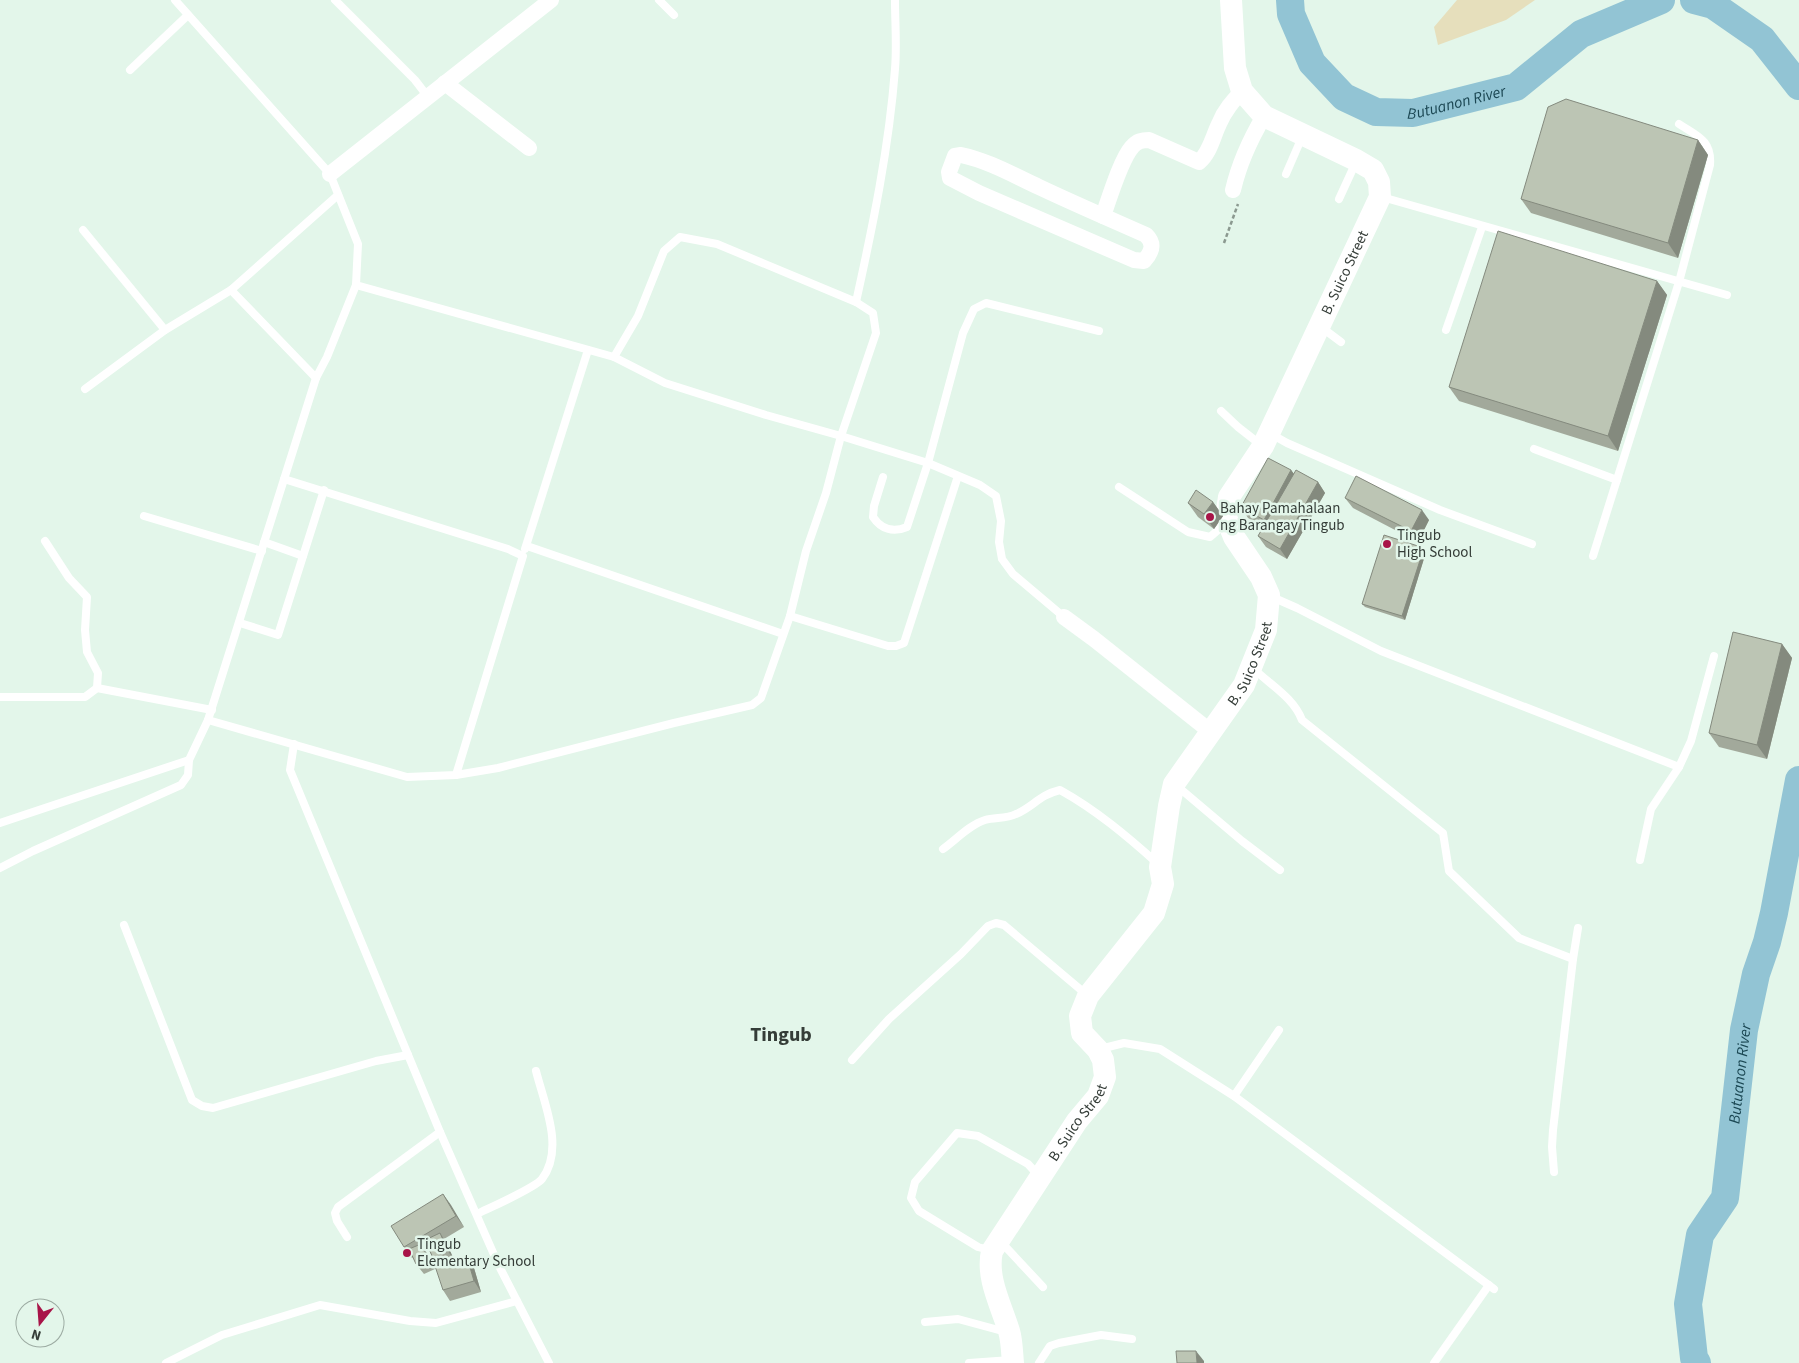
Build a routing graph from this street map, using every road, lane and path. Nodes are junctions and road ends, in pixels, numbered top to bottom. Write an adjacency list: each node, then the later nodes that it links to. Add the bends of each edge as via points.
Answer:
1 (175, 0): 8 (lane)
2 (336, 0): 12 (lane)
3 (551, 0): 10 (street)
4 (659, 0): 7 (lane)
5 (895, 0): 32 (lane, via 896,66 890,122)
6 (1231, 0): 11 (street, via 1235,68)
7 (674, 15)
8 (188, 16): 9 (lane); 18 (lane)
9 (130, 70)
10 (445, 83): 12 (street); 16 (street)
11 (1242, 92): 13 (street); 24 (street, via 1228,107 1199,162 1149,140 1140,140 1132,146)
12 (428, 97): 18 (street)
13 (1264, 116): 15 (street); 20 (street, via 1252,137)
14 (1679, 124): 28 (lane, via 1706,142 1711,155)
15 (1303, 135): 17 (street); 19 (lane)
16 (529, 148)
17 (1356, 160): 22 (street, via 1373,170 1379,182); 23 (lane)
18 (330, 174): 21 (lane)
19 (1286, 174)
20 (1233, 190): 27 (path, via 1239,201)
21 (338, 195): 29 (lane, via 358,244); 30 (lane)
22 (1380, 197): 25 (lane); 33 (street, B. Suico Street)
23 (1340, 199)
24 (1103, 216): 24 (street, via 978,159 960,154 955,156 949,172 950,178 979,193 1134,260 1144,261 1152,246 1151,240)
25 (1482, 227): 28 (lane); 35 (lane)
26 (83, 230): 34 (lane)
27 (1224, 243)
28 (1679, 282): 31 (lane); 50 (lane)
29 (356, 285): 38 (lane); 40 (lane, via 328,357)
30 (230, 290): 34 (lane); 40 (lane)
31 (1727, 295)
32 (856, 302): 39 (lane, via 717,244 680,237 664,251 638,316); 43 (lane, via 873,313 876,332)
33 (1319, 326): 37 (lane); 44 (street, B. Suico Street)
34 (165, 330): 41 (lane)
35 (1446, 330)
36 (1100, 331): 46 (lane, via 986,303 974,309 963,332)
37 (1341, 342)
38 (588, 350): 39 (lane); 58 (lane)
39 (614, 357): 43 (lane, via 665,383)
40 (316, 378): 49 (lane)
41 (85, 389)
42 (1221, 410): 44 (lane, via 1238,427)
43 (841, 436): 46 (lane); 64 (lane)
44 (1266, 439): 54 (street, B. Suico Street, via 1229,497); 57 (lane, via 1288,443 1440,510)
45 (1534, 449): 50 (lane)
46 (928, 463): 47 (lane); 48 (lane, via 907,528 888,529 873,517)
47 (958, 476): 64 (lane, via 904,642 888,646); 65 (lane, via 996,496 1001,521 999,542 1002,559 1013,574)
48 (883, 477)
49 (284, 479): 52 (lane); 56 (lane)
50 (1617, 480): 62 (lane)
51 (1119, 486): 54 (lane, via 1188,532 1210,537)
52 (324, 490): 60 (lane); 61 (lane)
53 (144, 516): 59 (lane)
54 (1228, 521): 63 (street, B. Suico Street, via 1234,537)
55 (45, 541): 70 (lane, via 69,578 87,597 87,652 98,672)
56 (264, 542): 59 (lane); 60 (lane)
57 (1532, 544)
58 (526, 546): 61 (lane); 67 (lane)
59 (262, 551): 66 (lane)
60 (303, 556): 66 (lane, via 278,635)
61 (523, 556): 78 (lane)
62 (1593, 556)
63 (1269, 595): 69 (street, B. Suico Street, via 1266,630); 77 (lane, via 1381,651)
64 (790, 616): 67 (lane)
65 (1064, 617): 74 (street)
66 (240, 623): 72 (lane)
67 (783, 634): 78 (lane, via 761,698 752,705 498,768)
68 (1714, 656): 77 (lane, via 1691,741)
69 (1252, 667): 74 (street, B. Suico Street, via 1244,685); 88 (lane, via 1290,700 1302,720 1443,833 1449,871 1519,938)
70 (97, 688): 71 (lane, via 85,697); 72 (lane)
71 (0, 697)
72 (212, 710): 73 (lane)
73 (208, 720): 75 (lane); 76 (lane)
74 (1211, 732): 79 (street, B. Suico Street)
75 (294, 744): 78 (lane, via 407,777); 92 (lane, via 290,770)
76 (189, 760): 80 (lane); 84 (lane, via 188,775 181,785)
77 (1678, 767): 82 (lane, via 1652,809)
78 (456, 775)
79 (1174, 784): 83 (street, B. Suico Street); 85 (lane)
80 (0, 823)
81 (943, 850): 83 (lane, via 973,826 985,820 1017,814 1048,793 1060,790 1124,833)
82 (1640, 860)
83 (1160, 867): 89 (street, B. Suico Street, via 1163,884 1154,913)
84 (0, 868)
85 (1280, 870)
86 (124, 925): 92 (lane, via 192,1100 202,1106 213,1108 376,1061)
87 (1578, 928): 88 (lane)
88 (1572, 959): 97 (lane, via 1552,1148)
89 (1088, 996): 91 (street, B. Suico Street, via 1080,1016 1082,1033); 93 (lane, via 1004,925 996,923 988,926 889,1018)
90 (1278, 1030): 95 (lane)
91 (1098, 1050): 95 (lane, via 1124,1043 1160,1049); 98 (street, B. Suico Street, via 1105,1077 1098,1096 1077,1121)
92 (408, 1055): 96 (lane)
93 (852, 1060)
94 (536, 1071): 99 (lane, via 554,1140 551,1162 541,1180)
95 (1234, 1096): 112 (lane, via 1492,1288)
96 (440, 1132): 99 (lane); 100 (lane, via 338,1207 335,1213 337,1221)
97 (1554, 1172)
98 (1040, 1177): 101 (street, B. Suico Street); 101 (lane, via 1028,1164 978,1136 957,1134 915,1182 911,1198 919,1211 978,1247)
99 (477, 1214): 103 (lane)
100 (348, 1238)
101 (996, 1245): 102 (lane); 105 (street, B. Suico Street, via 989,1263 991,1277)
102 (1043, 1287)
103 (517, 1301): 108 (lane, via 436,1323 320,1305 222,1334); 109 (lane)
104 (925, 1322): 105 (lane, via 958,1319)
105 (1009, 1334): 107 (street, B. Suico Street)
106 (1132, 1340): 111 (lane, via 1101,1335 1058,1343 1050,1346)
107 (1013, 1362): 110 (lane)
108 (166, 1363)
109 (549, 1363)
110 (969, 1363)
111 (1039, 1363)
112 (1434, 1363)

